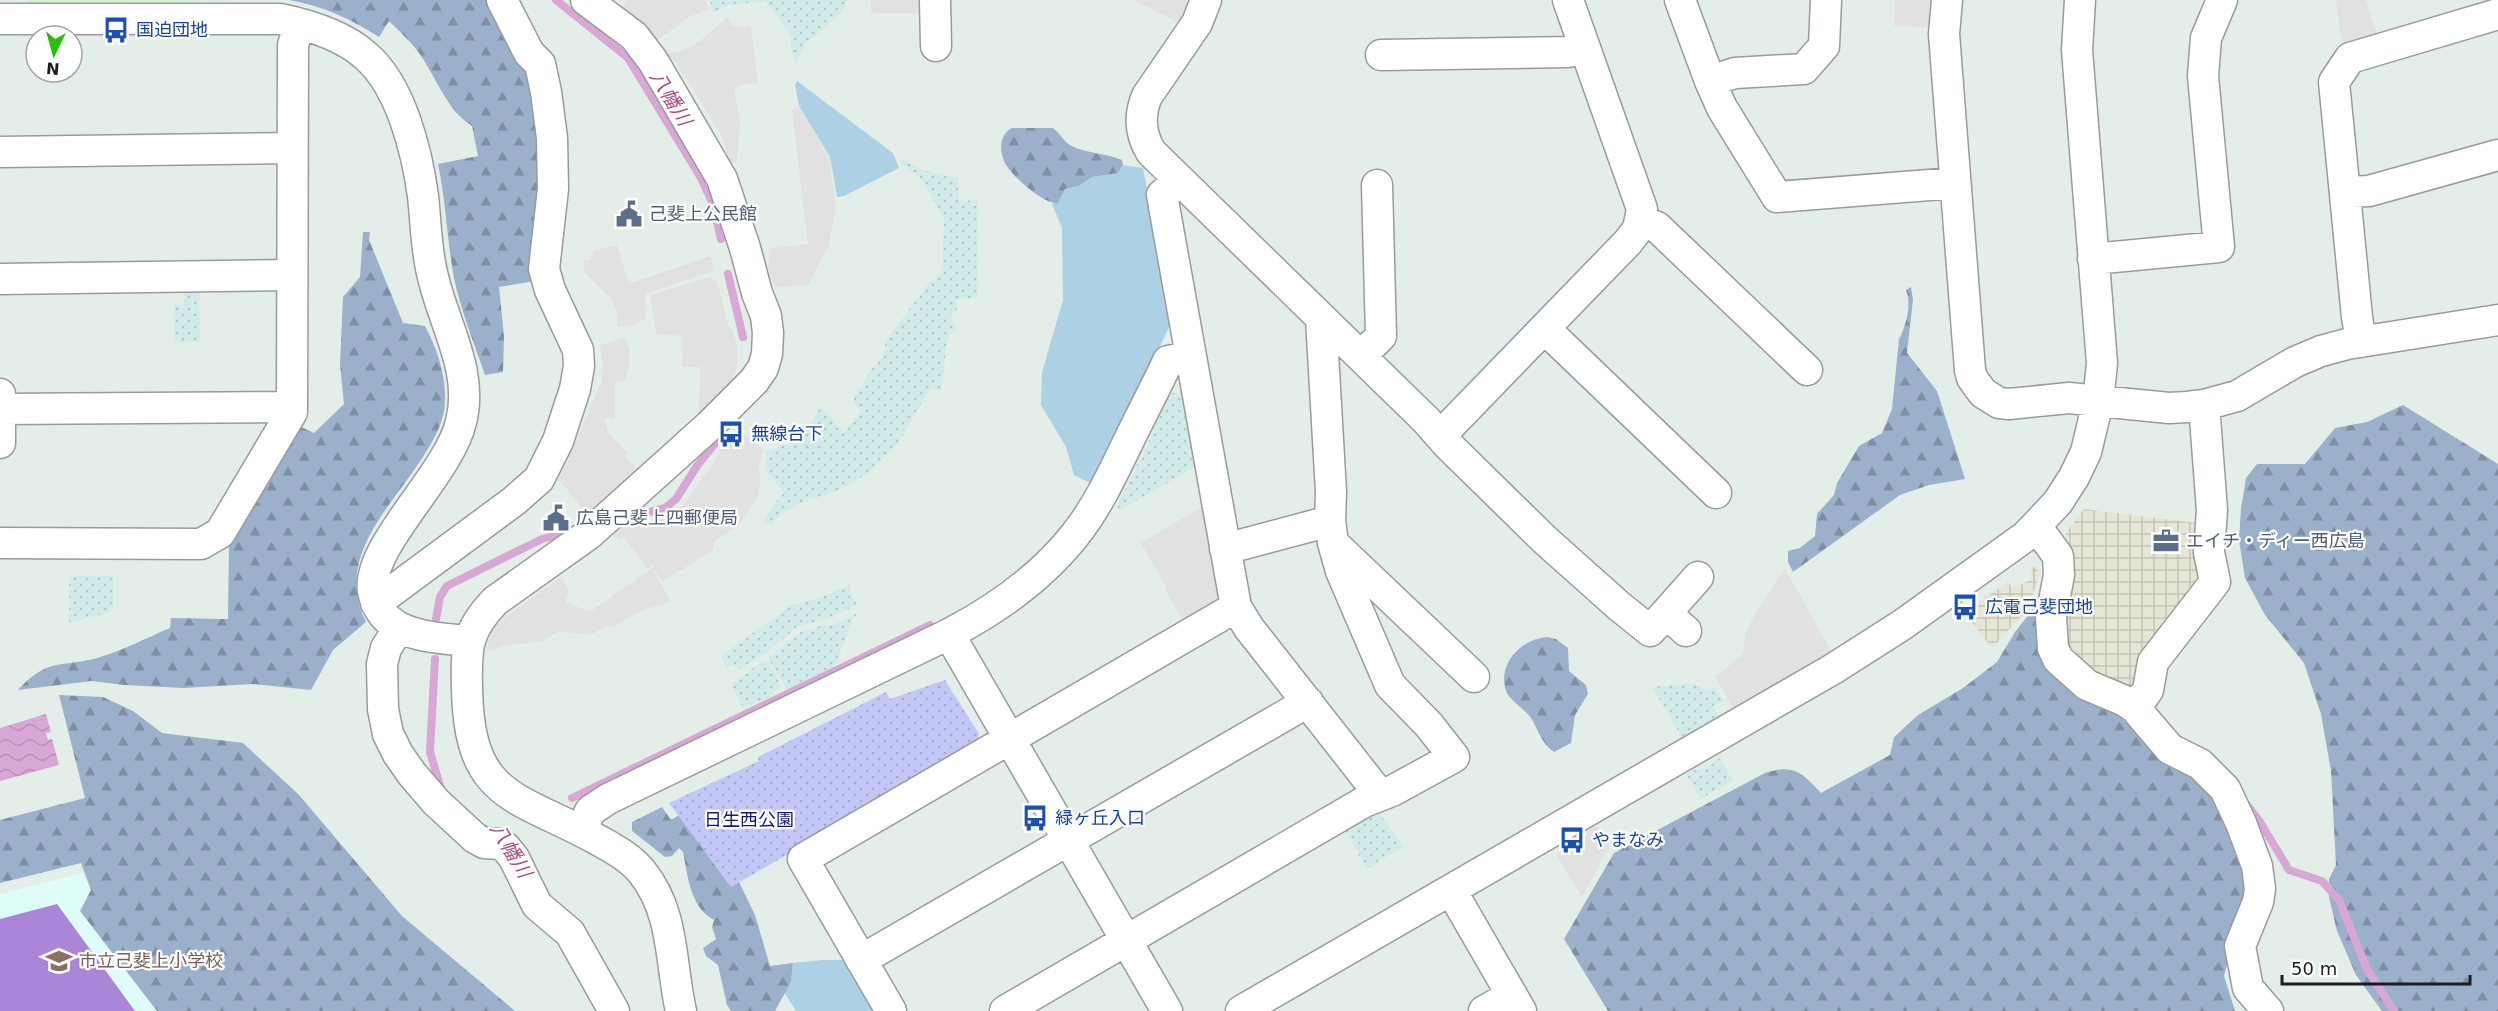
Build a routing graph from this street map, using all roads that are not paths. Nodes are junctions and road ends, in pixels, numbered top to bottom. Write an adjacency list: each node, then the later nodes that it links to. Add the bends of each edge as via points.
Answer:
1 (502, 0): 50 (street, via 529,53 540,64 546,92 553,189 544,269 578,350 575,389 555,449 539,478 514,501)
2 (586, 0): 54 (street, via 634,36 722,178 766,316 763,368 709,426 598,525 495,601)
3 (935, 0): 15 (street)
4 (1206, 0): 22 (street, via 1197,23 1147,96 1142,114 1145,143)
5 (1568, 0): 16 (street)
6 (1680, 0): 18 (street)
7 (1826, 0): 18 (street, via 1824,46 1804,69 1735,74)
8 (1947, 0): 23 (street, via 1944,34)
9 (2079, 0): 27 (street, via 2077,50)
10 (2222, 0): 27 (street, via 2206,38 2203,76 2219,247)
11 (262, 9): 13 (street); 14 (street)
12 (2498, 14): 25 (street, via 2350,58 2334,82)
13 (0, 19)
14 (300, 24): 19 (street, via 292,45); 50 (street, via 350,44 366,56 393,94 416,158 432,275 463,380 464,406 459,430 443,464 380,554 373,577)
15 (936, 46)
16 (1584, 47): 17 (street, via 1568,52); 26 (street, via 1642,209)
17 (1381, 56)
18 (1710, 81): 23 (street, via 1777,197)
19 (292, 148): 20 (street); 28 (street)
20 (0, 152)
21 (2498, 155): 25 (street, via 2369,191)
22 (1179, 181): 30 (street); 35 (street, via 1162,195)
23 (1955, 183): 38 (street, via 1970,370 1977,386 1991,399 2009,404 2069,398)
24 (1377, 185): 34 (street, via 1381,336)
25 (2345, 192): 33 (street)
26 (1641, 221): 32 (street, via 1628,242); 36 (street, via 1657,226)
27 (2093, 259): 38 (street, via 2102,363)
28 (292, 275): 29 (street); 40 (street)
29 (0, 279)
30 (1322, 318): 34 (street); 46 (street)
31 (2498, 320): 33 (street)
32 (1545, 329): 42 (street); 44 (street)
33 (2361, 342): 39 (street, via 2320,351 2237,396)
34 (1361, 356): 42 (street)
35 (1190, 357): 48 (street); 53 (street, via 1168,361 1111,477 1073,537 1009,598)
36 (1807, 370)
37 (0, 394): 41 (street)
38 (2098, 402): 39 (street, via 2169,408); 45 (street, via 2080,464 2058,502)
39 (2204, 405): 57 (street, via 2212,510 2209,552 2215,582 2152,662 2148,690)
40 (292, 407): 41 (street); 47 (street, via 220,533 201,544)
41 (0, 409): 43 (street)
42 (1440, 436): 49 (street, via 1545,540 1650,631 1677,622)
43 (0, 443)
44 (1716, 494)
45 (2036, 526): 57 (street, via 2058,556 2059,575 2051,617 2053,648 2058,659 2088,686); 62 (street, via 1902,625 1833,669)
46 (1331, 532): 48 (street); 55 (street); 59 (street, via 1341,571 1390,685 1454,756)
47 (0, 543)
48 (1225, 549): 51 (street)
49 (1698, 577)
50 (376, 603): 52 (street, via 387,620)
51 (1236, 607): 56 (street); 58 (street)
52 (399, 628): 54 (street, via 425,636); 66 (street, via 382,664 383,709 391,742 424,788 488,842 506,848 537,905 570,933)
53 (949, 634): 58 (street); 60 (street, via 608,799 590,811)
54 (468, 641): 60 (street, via 469,722 484,769 509,796)
55 (1474, 677)
56 (1308, 702): 59 (street); 61 (street)
57 (2135, 708): 73 (street, via 2170,749 2200,764 2218,781 2241,823 2258,866 2260,889 2240,946 2248,988)
58 (1010, 740): 61 (street); 64 (street, via 803,859)
59 (1380, 795): 63 (street)
60 (582, 830): 67 (street, via 620,852 641,870 655,890 670,935)
61 (1069, 841): 63 (street); 64 (street)
62 (1451, 890): 65 (street); 71 (street)
63 (1127, 941): 69 (street); 70 (street)
64 (861, 960): 68 (street)
65 (1517, 1003): 72 (street)
66 (614, 1011)
67 (681, 1011)
68 (891, 1011)
69 (1005, 1011)
70 (1167, 1011)
71 (1241, 1011)
72 (1484, 1011)
73 (2268, 1011)

